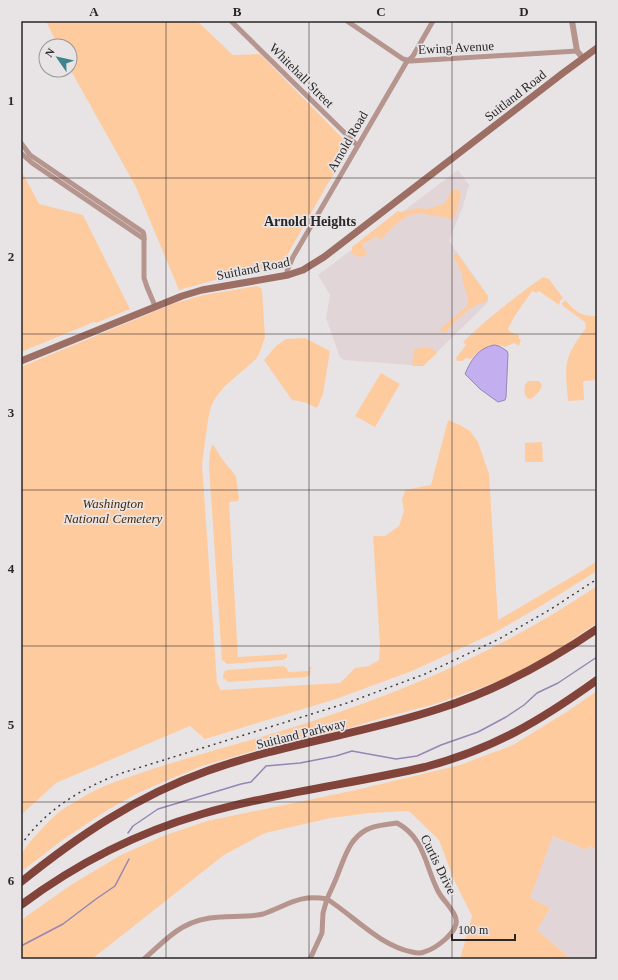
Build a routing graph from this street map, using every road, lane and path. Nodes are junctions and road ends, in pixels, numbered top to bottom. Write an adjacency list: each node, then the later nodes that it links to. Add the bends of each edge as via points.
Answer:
1 (231, 21): 10 (street, Whitehall Street)
2 (347, 21): 8 (street, Ewing Avenue)
3 (432, 21): 8 (street, Arnold Road, via 413,56)
4 (572, 21): 6 (street)
5 (597, 48): 7 (main road, Suitland Road)
6 (577, 51): 7 (street); 8 (street, Ewing Avenue)
7 (582, 58): 13 (main road, Suitland Road, via 324,257 303,270)
8 (408, 60): 10 (street, Arnold Road)
9 (21, 143): 12 (street, via 30,155 143,232)
10 (357, 145): 13 (street, Arnold Road, via 293,257 287,271)
11 (21, 153): 12 (street)
12 (144, 239): 14 (street, via 144,278)
13 (288, 275): 14 (main road, Suitland Road, via 202,290)
14 (154, 306): 15 (main road, Suitland Road)
15 (21, 361)
16 (597, 629): 18 (highway, Suitland Parkway, via 535,668 466,700 407,718 243,760 167,787 92,828)
17 (597, 680): 20 (highway, via 532,724 480,749 419,768 247,803 181,820 96,857 56,880)
18 (21, 882)
19 (327, 899): 19 (street, Curtis Drive, via 376,935 412,952 429,950 450,935 456,926 456,918 438,892 418,841 396,823 367,829 350,844); 21 (street, via 299,899 262,914 193,921 180,928); 22 (street, Curtis Drive, via 322,933)
20 (21, 905)
21 (144, 959)
22 (310, 959)

